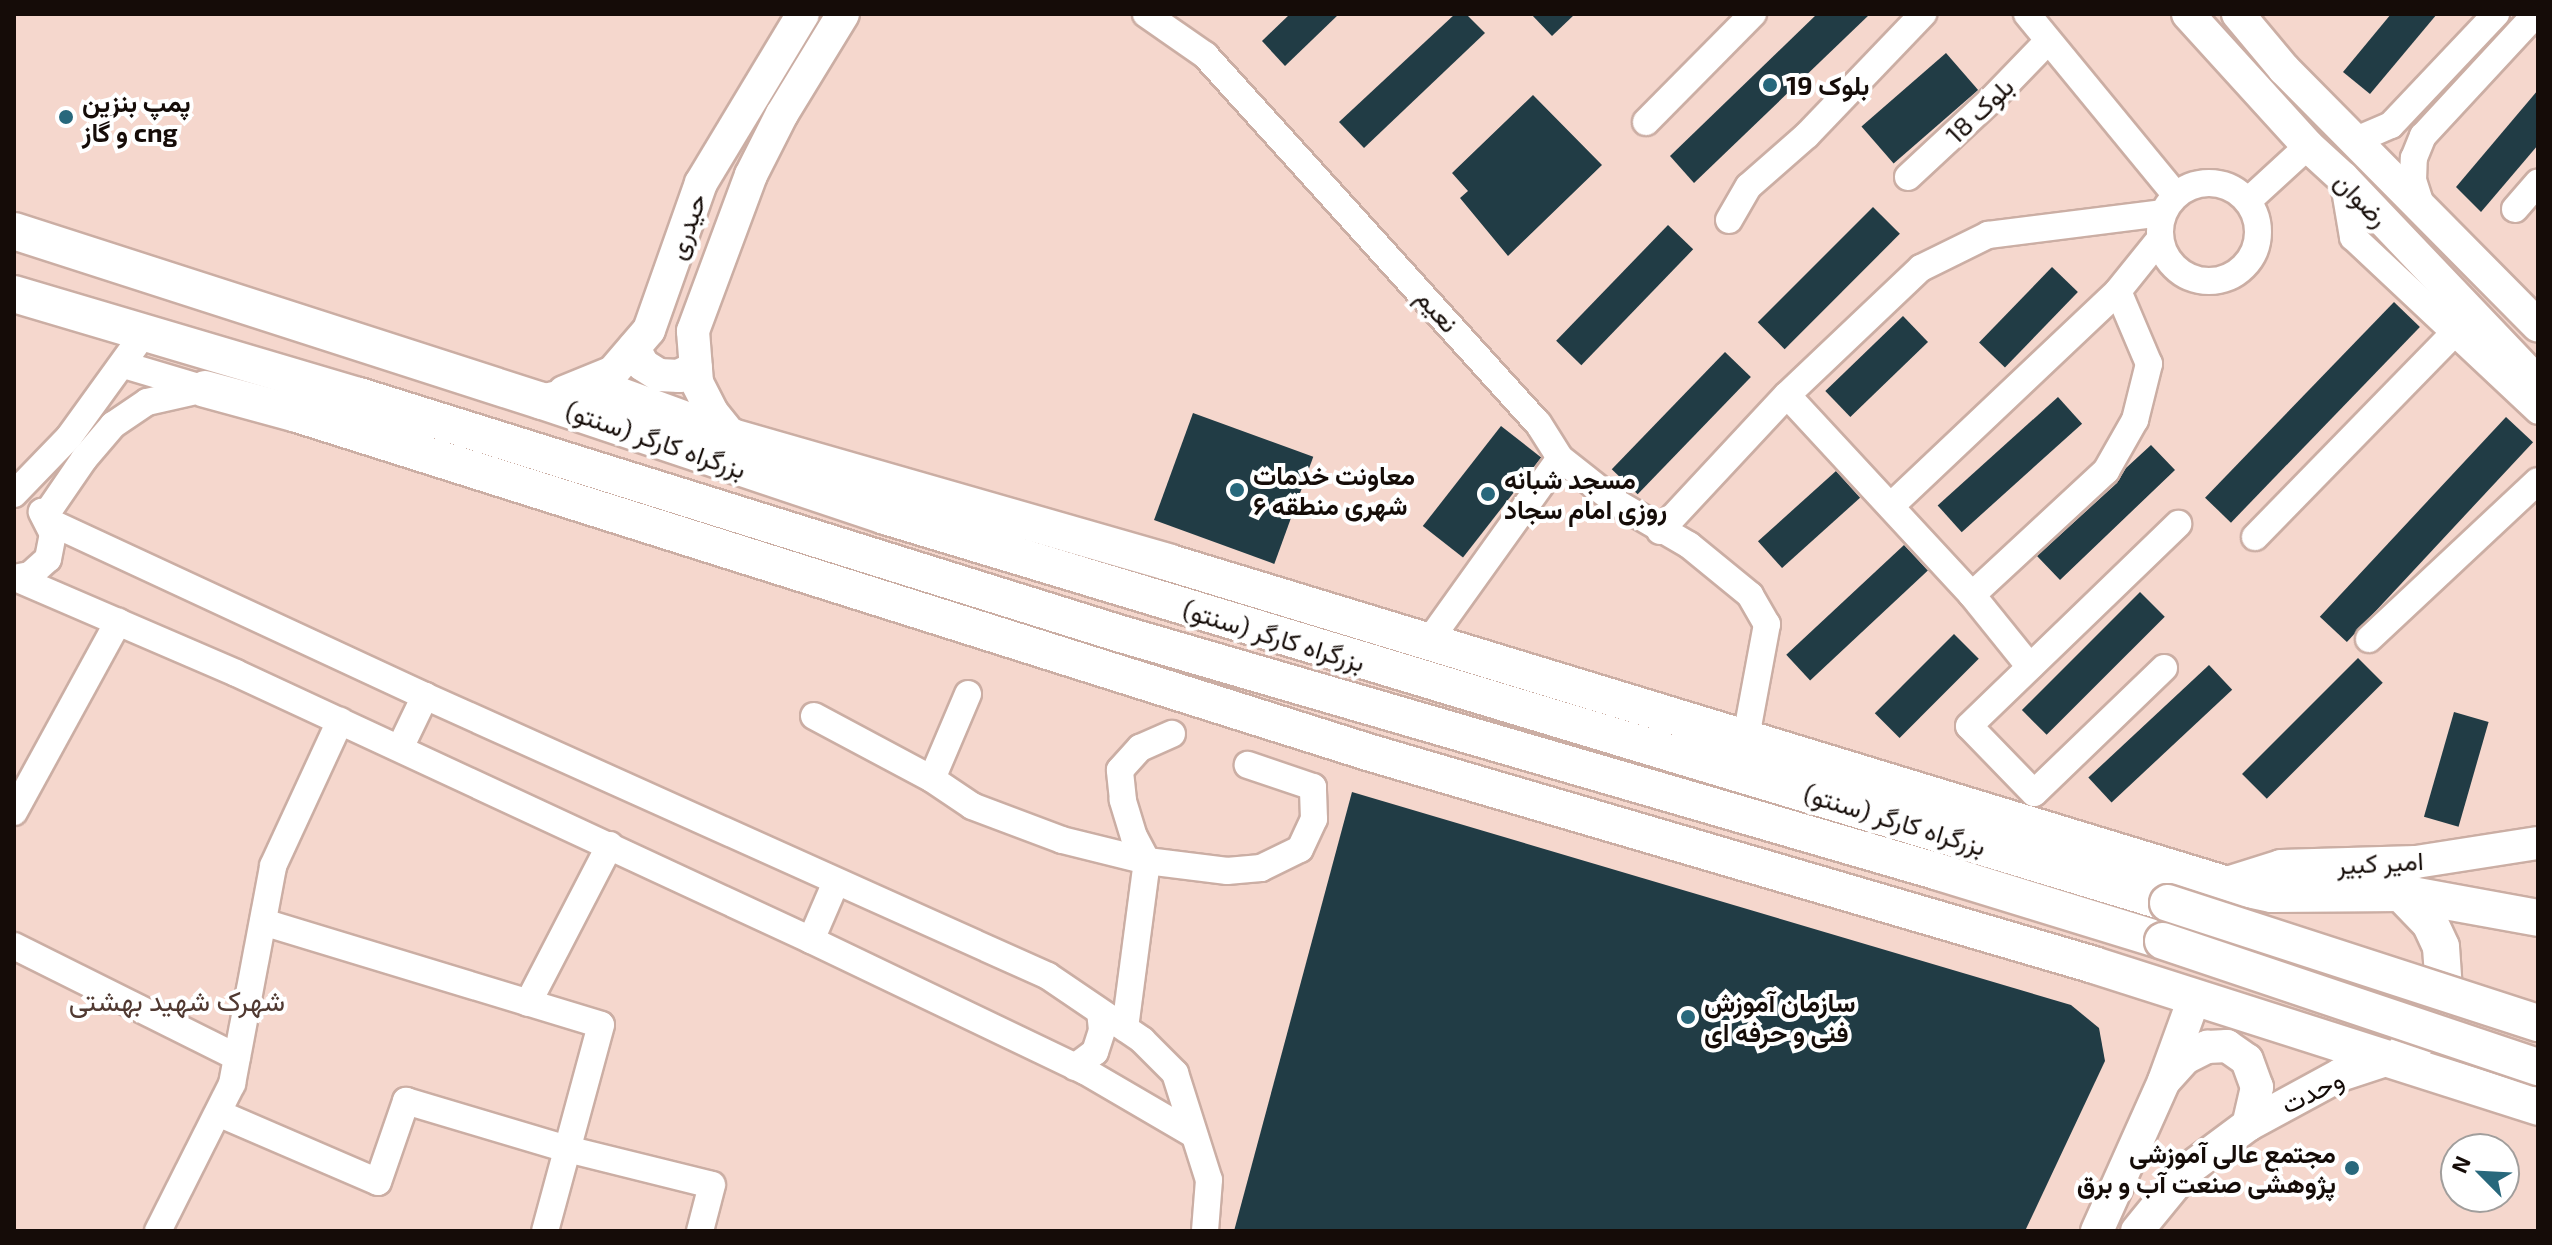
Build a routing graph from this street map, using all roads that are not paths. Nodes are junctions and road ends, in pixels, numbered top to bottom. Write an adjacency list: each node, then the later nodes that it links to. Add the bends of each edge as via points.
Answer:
1 (803, 14): 30 (main road, حیدری, via 701,183 649,330)
2 (843, 14): 32 (main road, حیدری, via 751,175 693,331)
3 (1146, 14): 39 (street, نعیم, via 1205,55 1538,423)
4 (1753, 14): 12 (street)
5 (1923, 14): 22 (street, via 1807,135 1749,186)
6 (2027, 14): 11 (street)
7 (2188, 14): 14 (main road, رضوان)
8 (2238, 14): 13 (main road, رضوان)
9 (2496, 14): 13 (street, via 2391,125)
10 (2536, 14): 20 (street, via 2423,136 2414,158 2413,181)
11 (2047, 42): 15 (street, بلوک 18); 19 (street)
12 (1646, 122)
13 (2354, 141): 20 (main road, رضوان)
14 (2308, 146): 16 (main road, رضوان); 18 (street)
15 (1908, 177)
16 (2343, 178): 28 (street, via 2353,237); 33 (main road, رضوان)
17 (2538, 183): 21 (street)
18 (2249, 200): 19 (street, via 2227,184 2200,182); 24 (street, via 2260,228 2252,258 2230,278 2199,282 2172,267)
19 (2169, 204): 24 (street); 35 (street, via 1988,235 1921,268)
20 (2422, 208): 27 (main road, رضوان)
21 (2515, 209)
22 (1729, 220)
23 (14, 231): 36 (highway, بزرگراه کارگر (سنتو))
24 (2159, 240): 25 (street)
25 (2118, 291): 43 (street); 49 (street, via 2149,364 2135,420 2106,471)
26 (14, 294): 29 (highway, بزرگراه کارگر (سنتو))
27 (2538, 326)
28 (2456, 331): 37 (street); 47 (street)
29 (145, 332): 31 (street); 83 (highway, بزرگراه کارگر (سنتو), bridge, via 1121,634 1939,872)
30 (634, 348): 32 (main road, via 643,365 659,375 679,376); 36 (main road, حیدری, via 613,372)
31 (124, 365): 34 (street); 41 (street, via 69,437)
32 (696, 367): 38 (main road, حیدری, via 697,382 712,412)
33 (2538, 383)
34 (205, 389): 44 (street, via 147,402 113,425 84,459); 75 (highway, via 1371,753)
35 (1787, 395): 43 (street); 46 (street)
36 (542, 401): 38 (highway, via 612,393); 78 (highway, بزرگراه کارگر (سنتو), bridge, via 885,516 1950,835)
37 (2538, 411)
38 (732, 437): 52 (highway)
39 (1560, 458): 46 (street, نعیم); 52 (street)
40 (2538, 481): 51 (street)
41 (14, 494)
42 (14, 501): 44 (street, via 32,505)
43 (1892, 505): 49 (street)
44 (47, 519): 48 (street, via 53,547 48,559 41,569); 56 (street)
45 (2178, 524): 53 (street)
46 (1660, 531): 60 (street, نعیم, via 1689,545 1750,595 1767,624)
47 (2255, 537)
48 (16, 578): 50 (street)
49 (1972, 595): 53 (street)
50 (118, 622): 58 (street); 64 (street)
51 (2369, 639)
52 (1429, 641): 60 (highway)
53 (2030, 667): 54 (street, via 1969,726 2034,793)
54 (2164, 668)
55 (968, 694): 63 (street)
56 (425, 696): 61 (street); 68 (street)
57 (814, 716): 63 (street)
58 (340, 721): 61 (street); 72 (street, via 273,866)
59 (1172, 734): 67 (street, via 1140,748 1120,770 1123,800)
60 (1746, 737): 69 (highway)
61 (400, 748): 66 (street)
62 (1248, 765): 67 (street, via 1313,787 1314,819 1300,849 1261,868 1227,871)
63 (932, 779): 67 (street, via 972,806 1062,840)
64 (14, 812)
65 (2538, 843): 69 (main road, امیر کبیر, via 2416,862 2281,866)
66 (610, 845): 73 (street); 76 (street)
67 (1147, 861): 79 (street)
68 (836, 882): 73 (street); 77 (street, via 1048,976)
69 (2224, 884): 70 (highway, via 2272,894); 75 (highway, via 2196,905 2184,930 2180,961)
70 (2401, 893): 71 (highway); 81 (highway, via 2430,923 2441,947 2443,979 2431,1020 2413,1047)
71 (2538, 918)
72 (263, 922): 76 (street); 80 (street)
73 (811, 940): 82 (street)
74 (14, 946): 80 (street)
75 (2195, 996): 81 (highway); 84 (main road)
76 (528, 1003): 89 (street, via 601,1025)
77 (1100, 1012): 79 (street); 82 (street, via 1102,1030 1095,1052)
78 (2538, 1023)
79 (1125, 1028): 88 (street, via 1175,1073)
80 (237, 1057): 86 (street)
81 (2389, 1059): 85 (highway); 87 (main road, وحدت, via 2340,1075)
82 (1075, 1067): 88 (street)
83 (2538, 1067)
84 (2164, 1081): 87 (main road, via 2185,1058 2207,1047 2227,1046 2247,1060 2257,1087); 94 (main road)
85 (2538, 1107)
86 (218, 1113): 89 (street, via 378,1182 406,1101); 90 (street)
87 (2248, 1125): 95 (main road, وحدت, via 2186,1171)
88 (1191, 1133): 93 (street, via 1209,1180)
89 (567, 1149): 91 (street); 92 (street, via 712,1185)
90 (158, 1231)
91 (545, 1231)
92 (700, 1231)
93 (1205, 1231)
94 (2097, 1231)
95 (2137, 1231)

